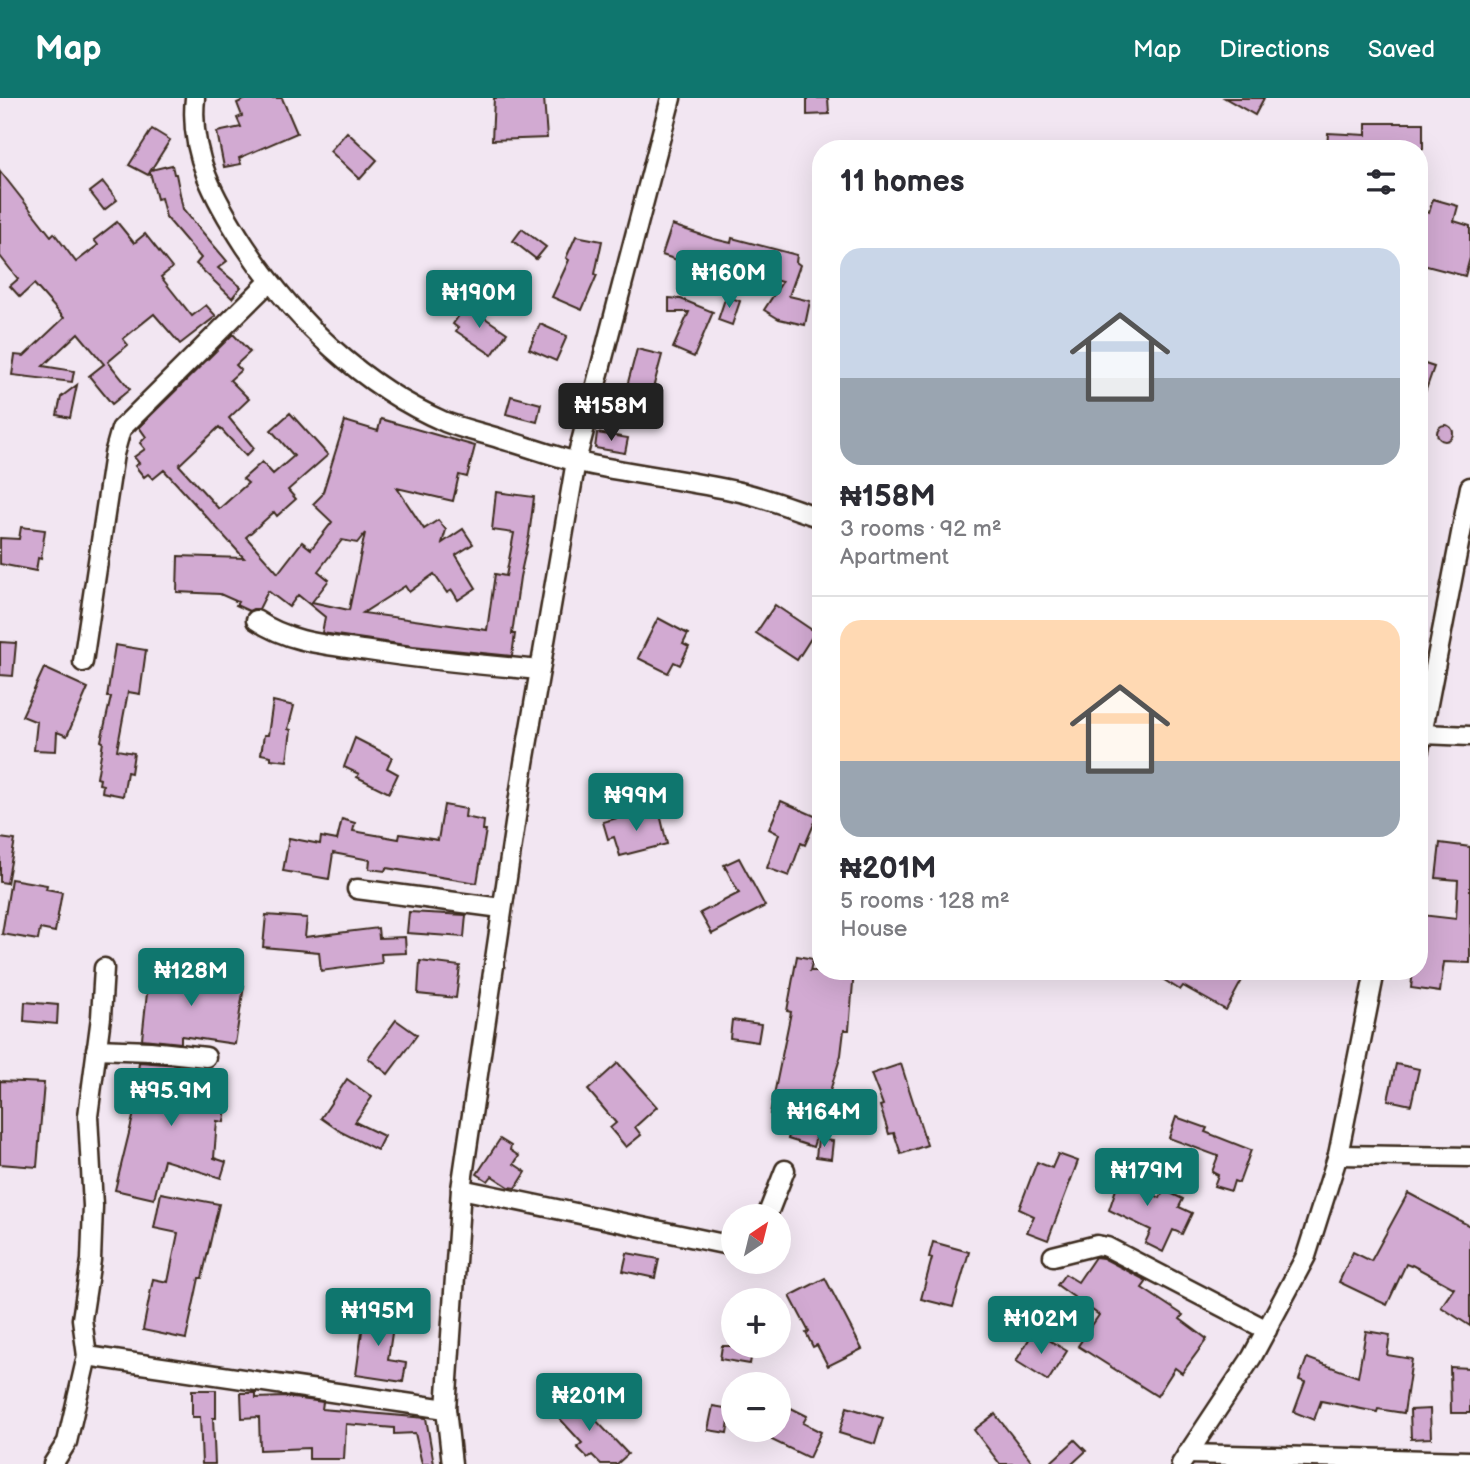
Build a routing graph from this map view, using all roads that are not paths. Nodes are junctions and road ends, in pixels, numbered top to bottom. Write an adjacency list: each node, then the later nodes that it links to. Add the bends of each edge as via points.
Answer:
1 (195, 98): 3 (street, via 199,154 211,190)
2 (671, 98): 4 (street)
3 (269, 282): 4 (street, via 351,366 386,390 446,422); 8 (street, via 121,429)
4 (576, 461): 6 (street, via 742,492); 9 (street)
5 (1470, 487): 10 (street)
6 (812, 515)
7 (256, 620): 9 (street, via 270,630 306,642)
8 (83, 662)
9 (540, 670): 14 (street)
10 (1428, 674)
11 (1470, 736): 12 (street)
12 (1428, 741)
13 (357, 889): 14 (street)
14 (501, 908): 22 (street)
15 (104, 968): 17 (street)
16 (1373, 980): 19 (street)
17 (96, 1049): 18 (street); 27 (street, via 87,1125 93,1206 82,1319)
18 (206, 1057)
19 (1338, 1155): 20 (street); 26 (street, via 1306,1256)
20 (1470, 1157)
21 (785, 1170): 23 (street)
22 (461, 1189): 24 (street); 28 (street)
23 (772, 1204)
24 (721, 1243)
25 (1053, 1256): 26 (street, via 1097,1245 1107,1247)
26 (1267, 1330): 29 (street)
27 (87, 1356): 28 (street); 31 (street, via 67,1442)
28 (446, 1409): 32 (street)
29 (1184, 1459): 30 (street)
30 (1470, 1461)
31 (55, 1463)
32 (452, 1464)

